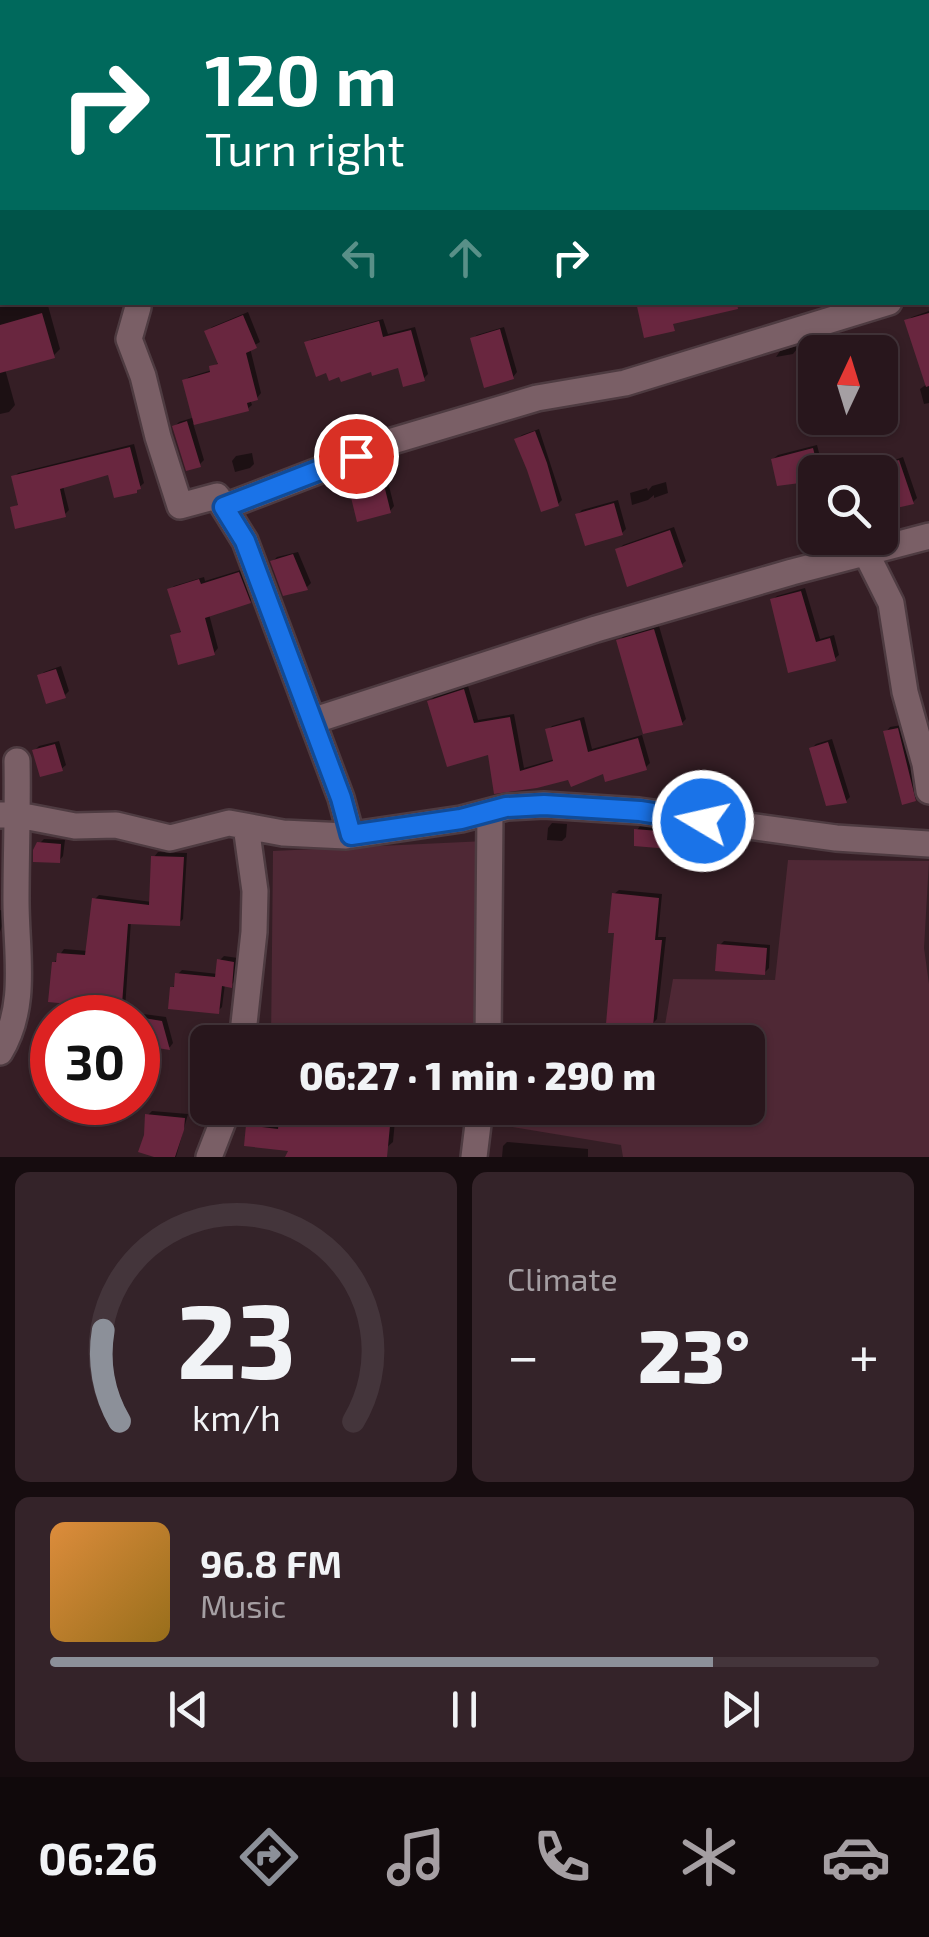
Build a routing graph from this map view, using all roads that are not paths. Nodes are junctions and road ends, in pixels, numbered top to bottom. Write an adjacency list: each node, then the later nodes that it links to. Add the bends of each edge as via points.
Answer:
1 (141, 305): 3 (street, via 129,338 180,506 217,496)
2 (879, 305): 3 (street, via 624,383 537,398 379,445)
3 (224, 507): 8 (street, via 245,541)
4 (929, 536): 5 (street)
5 (898, 544)
6 (859, 555): 8 (street, via 596,629)
7 (867, 555): 10 (street, via 891,603)
8 (312, 721): 14 (street)
9 (17, 761): 12 (street)
10 (929, 791)
11 (490, 812): 14 (street); 15 (street, via 544,805 640,811); 17 (street)
12 (9, 815): 13 (street, via 116,825 170,838 229,823); 18 (street, via 19,973 17,1008)
13 (246, 826): 14 (street); 16 (street, via 255,891)
14 (351, 835)
15 (929, 844)
16 (244, 1025)
17 (488, 1025)
18 (0, 1052)
19 (221, 1125): 21 (street)
20 (478, 1125): 22 (street)
21 (209, 1157)
22 (474, 1157)

